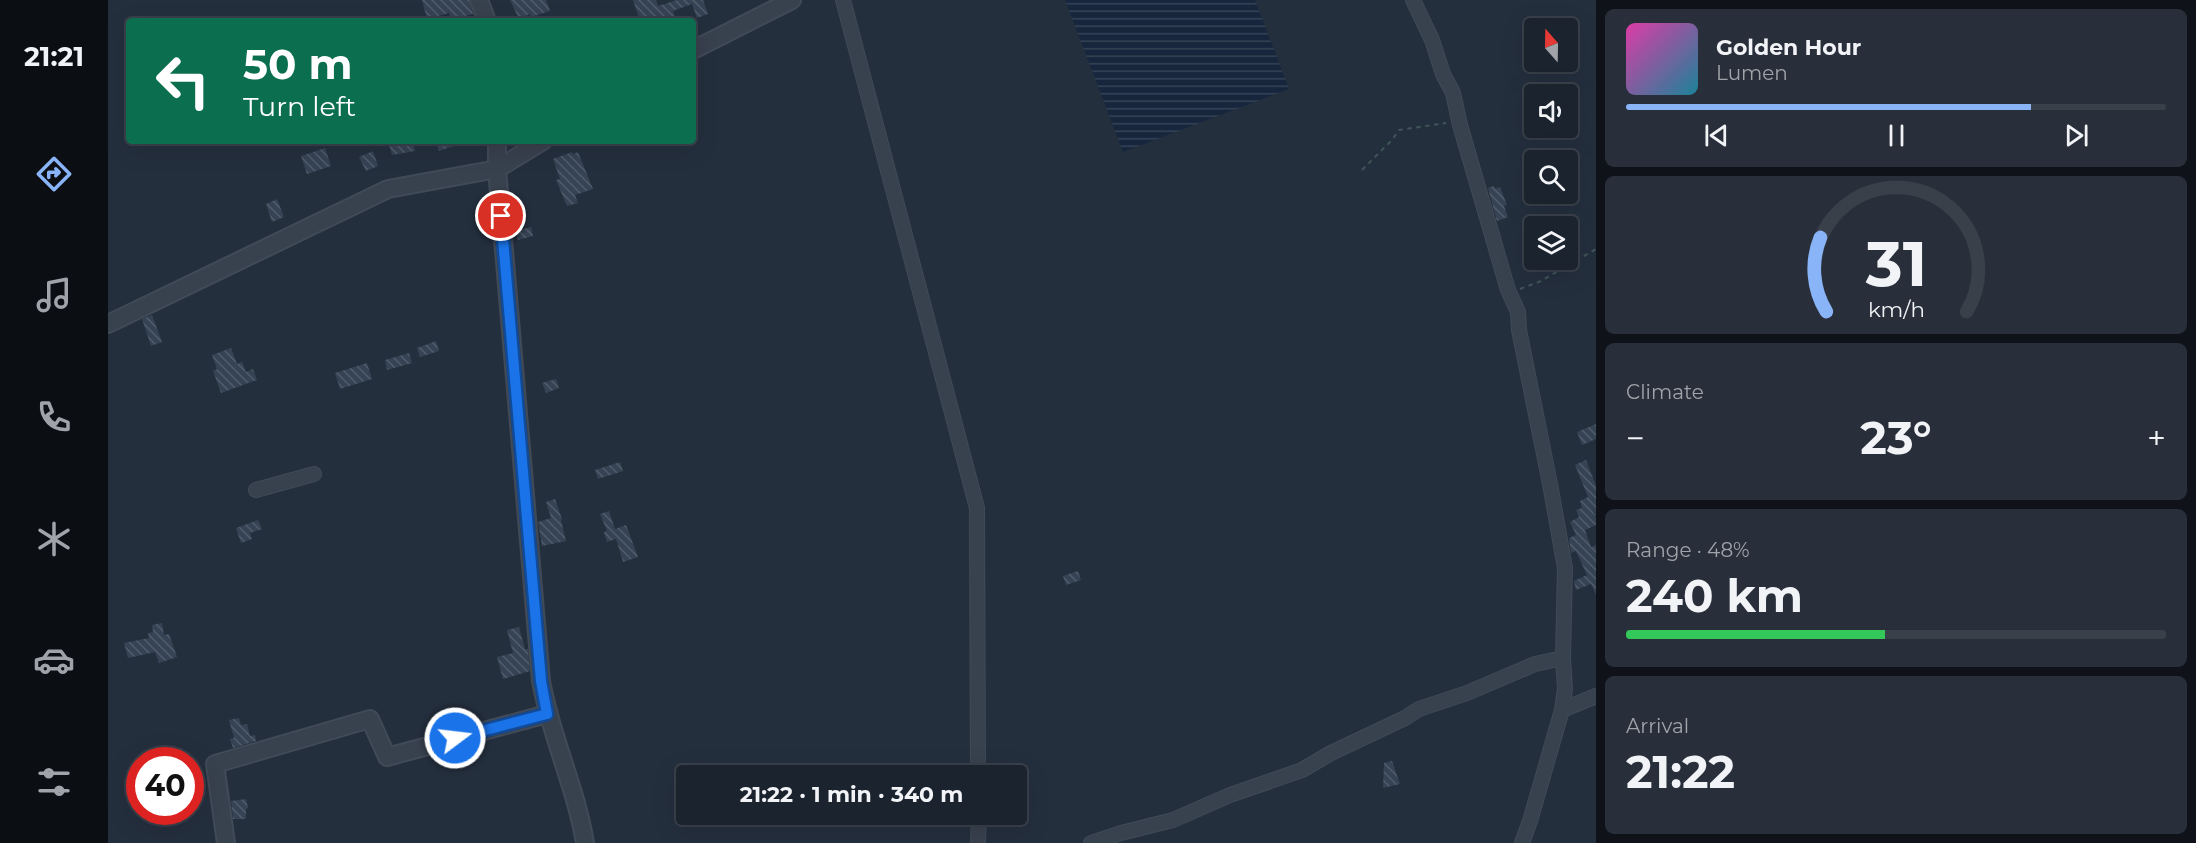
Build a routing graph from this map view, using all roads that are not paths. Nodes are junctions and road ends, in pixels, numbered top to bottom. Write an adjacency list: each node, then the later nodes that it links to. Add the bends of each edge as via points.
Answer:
1 (479, 0): 5 (street)
2 (792, 0): 6 (street)
3 (843, 0): 17 (street, via 977,508)
4 (1413, 0): 13 (street, via 1453,93 1509,293 1518,312 1564,568)
5 (486, 18)
6 (696, 48)
7 (497, 144): 9 (street)
8 (538, 144): 9 (street)
9 (497, 169): 10 (street, via 388,189); 16 (street)
10 (108, 324)
11 (314, 474): 12 (street)
12 (256, 490)
13 (1563, 658): 15 (street); 22 (street, via 1535,664 1419,709 1302,770 1173,820)
14 (1596, 696): 15 (street)
15 (1562, 710): 23 (street)
16 (547, 714): 19 (street, via 387,757 370,719 215,764); 20 (street, via 581,816)
17 (978, 765)
18 (979, 825): 21 (street)
19 (226, 843)
20 (585, 843)
21 (978, 843)
22 (1091, 843)
23 (1522, 843)

